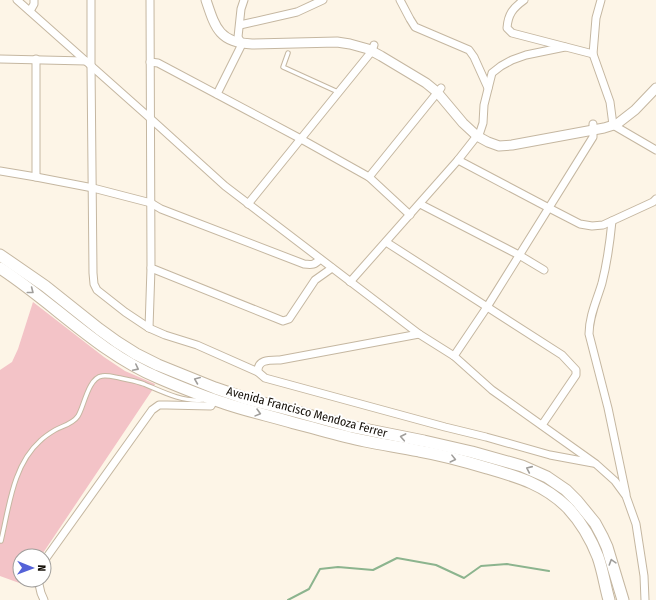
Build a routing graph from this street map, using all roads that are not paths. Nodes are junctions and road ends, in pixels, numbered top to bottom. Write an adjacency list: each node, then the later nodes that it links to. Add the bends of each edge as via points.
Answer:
1 (17, 0): 12 (street)
2 (34, 0): 12 (street)
3 (91, 0): 22 (street)
4 (150, 0): 21 (street)
5 (206, 0): 14 (street, via 214,23 225,38 234,42)
6 (212, 0): 14 (street, via 223,26 229,34)
7 (244, 0): 13 (street)
8 (323, 0): 13 (street, via 297,12)
9 (400, 0): 24 (street, via 415,27 468,50 474,56)
10 (524, 0): 15 (street, via 510,13 507,28 512,33)
11 (601, 0): 18 (street, via 596,18)
12 (30, 11): 22 (street)
13 (240, 24): 14 (street)
14 (240, 40): 16 (street, via 323,36 351,38); 28 (street)
15 (565, 47): 18 (street); 24 (street, via 526,54 512,60 492,73)
16 (373, 48): 26 (street, via 430,78); 27 (street)
17 (288, 53): 27 (lane, via 283,67)
18 (593, 54): 30 (street, via 610,102)
19 (0, 59): 20 (street)
20 (36, 59): 22 (street); 37 (street)
21 (150, 62): 28 (street, via 158,63); 29 (street)
22 (88, 63): 29 (street); 39 (street)
23 (656, 79): 30 (street)
24 (488, 88): 32 (street)
25 (656, 88): 30 (street, via 617,124)
26 (439, 90): 32 (street); 38 (street)
27 (340, 92): 33 (street)
28 (217, 94): 33 (street)
29 (151, 119): 41 (street); 42 (street)
30 (612, 122): 31 (street); 34 (street)
31 (593, 127): 32 (street, via 500,140); 44 (street, via 593,137)
32 (479, 134): 35 (street)
33 (301, 139): 38 (street); 42 (street)
34 (656, 150)
35 (458, 160): 43 (street); 44 (street)
36 (0, 171): 37 (street)
37 (36, 177): 39 (street)
38 (369, 177): 45 (street)
39 (93, 188): 41 (street); 57 (street, via 94,284 97,290)
40 (656, 199): 46 (street)
41 (151, 202): 50 (street, via 162,209 304,264 313,264); 52 (street)
42 (248, 204): 50 (street)
43 (420, 204): 45 (street); 49 (street)
44 (549, 208): 46 (street, via 580,224 603,225); 49 (street)
45 (410, 215): 47 (street)
46 (612, 221): 66 (street, via 610,242 602,281 589,323 589,334 608,408)
47 (386, 242): 55 (street); 56 (street)
48 (0, 255): 61 (highway, Avenida Francisco Mendoza Ferrer, one-way to 48, via 158,365 123,346)
49 (519, 255): 54 (street); 56 (street)
50 (320, 259): 53 (street)
51 (0, 268): 62 (highway, Avenida Francisco Mendoza Ferrer, one-way to 62, via 103,347 132,366)
52 (151, 268): 53 (street, via 283,321 293,313 315,280); 57 (street)
53 (332, 268): 55 (street)
54 (544, 270)
55 (350, 282): 58 (street)
56 (487, 307): 59 (street); 63 (street, via 562,355 576,370 576,375)
57 (149, 328): 60 (street, via 197,345)
58 (419, 334): 59 (street); 60 (street, via 280,360 267,360 260,363)
59 (454, 356): 63 (street, via 492,390)
60 (258, 372): 65 (street, via 265,378 445,427 550,455)
61 (216, 388): 62 (highway); 64 (highway, Avenida Francisco Mendoza Ferrer, one-way to 61, via 424,441 348,426)
62 (210, 399): 64 (highway, Avenida Francisco Mendoza Ferrer, one-way to 64, via 358,439); 67 (lane, via 185,399 131,380 109,376 100,376 94,380 79,416 40,440 30,450 13,486); 68 (street, via 211,406 160,405 152,410)
63 (542, 425): 65 (street)
64 (471, 458): 70 (highway, Avenida Francisco Mendoza Ferrer, via 535,484 567,507 582,525 598,558); 72 (highway, Avenida Francisco Mendoza Ferrer, one-way to 64, via 602,536 595,523 566,490 547,477 522,466)
65 (596, 464): 66 (street, via 615,480)
66 (626, 496): 73 (street, via 636,524)
67 (1, 541)
68 (52, 550)
69 (39, 588): 71 (street)
70 (607, 599)
71 (44, 600)
72 (623, 600)
73 (645, 600)

